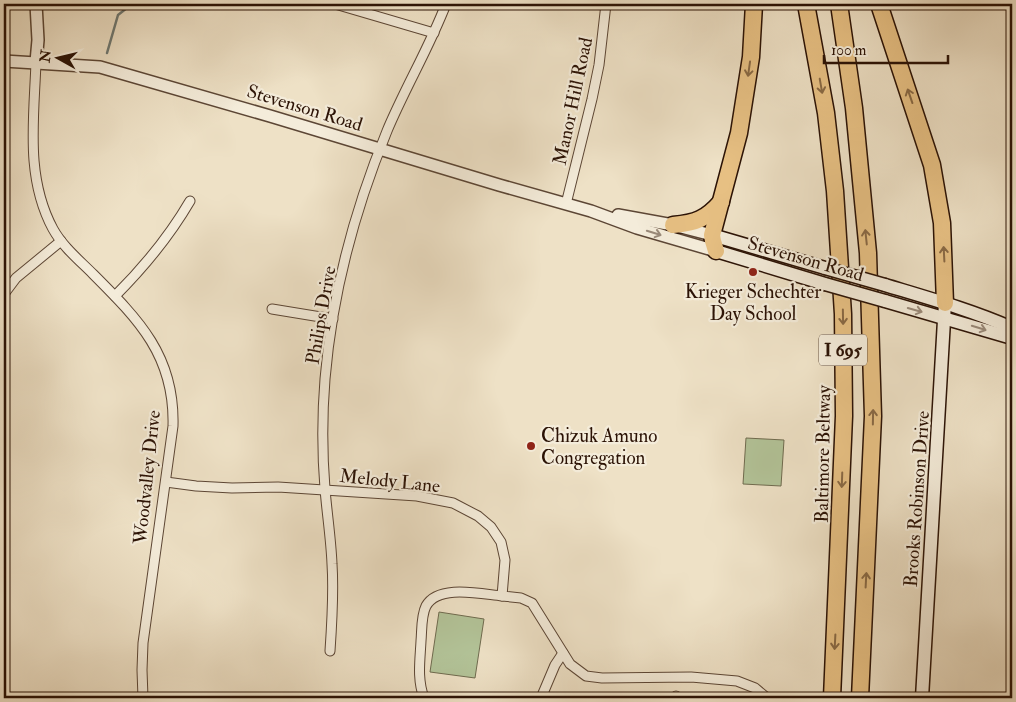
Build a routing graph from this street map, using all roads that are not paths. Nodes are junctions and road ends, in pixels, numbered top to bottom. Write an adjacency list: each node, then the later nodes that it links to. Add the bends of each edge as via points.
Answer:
1 (36, 4): 11 (street, Woodvalley Drive)
2 (335, 4): 9 (street)
3 (446, 4): 9 (street, Philips Drive)
4 (606, 4): 15 (street, Manor Hill Road, via 599,65)
5 (754, 4): 14 (highway, one-way to 14, via 746,92)
6 (806, 4): 37 (highway, Baltimore Beltway / I 695, one-way to 37, via 826,113 843,314 843,425)
7 (839, 4): 38 (highway, I 695, one-way to 7, via 873,416 868,253 854,108)
8 (879, 4): 24 (highway, one-way to 8, via 942,223 932,165)
9 (434, 33): 12 (street, Philips Drive)
10 (4, 61): 11 (street, Stevenson Road)
11 (36, 62): 12 (street, Stevenson Road, via 100,67); 19 (street, Woodvalley Drive, via 35,177 41,203)
12 (380, 148): 15 (street, Stevenson Road); 25 (street, Philips Drive, via 348,249)
13 (190, 201): 22 (street, via 140,272)
14 (721, 202): 17 (highway, via 705,218); 18 (highway)
15 (566, 204): 16 (street, Stevenson Road)
16 (591, 211): 17 (street, Stevenson Road); 20 (street, Stevenson Road, one-way to 20)
17 (673, 225): 18 (street, Stevenson Road)
18 (712, 235): 20 (highway); 24 (main road, Stevenson Road, bridge, via 885,285)
19 (61, 242): 21 (street, via 16,278); 22 (street, Woodvalley Drive)
20 (716, 251): 24 (main road, Stevenson Road, one-way to 24, bridge, via 885,301)
21 (4, 294)
22 (115, 296): 28 (street, Woodvalley Drive, via 147,333 168,378 173,411)
23 (272, 309): 25 (street)
24 (945, 310): 26 (main road, Stevenson Road, via 994,320); 27 (main road, Stevenson Road, one-way to 27); 39 (main road, Brooks Robinson Drive)
25 (333, 319): 29 (street, Philips Drive, via 323,410)
26 (1012, 328)
27 (1012, 338)
28 (166, 482): 29 (street, Melody Lane, via 232,488); 33 (street, Woodvalley Drive, via 143,643)
29 (325, 490): 30 (street, Melody Lane, via 426,498 453,503 478,516 501,542 504,552); 31 (street, Philips Drive, via 332,566)
30 (502, 596): 32 (street, via 532,603); 34 (street, via 452,592 429,602 422,620 419,669)
31 (330, 651)
32 (563, 653): 35 (street); 36 (street, via 570,664 586,676 738,681 756,688)
33 (143, 698)
34 (424, 698)
35 (541, 698)
36 (768, 698)
37 (832, 698)
38 (860, 698)
39 (922, 698)

